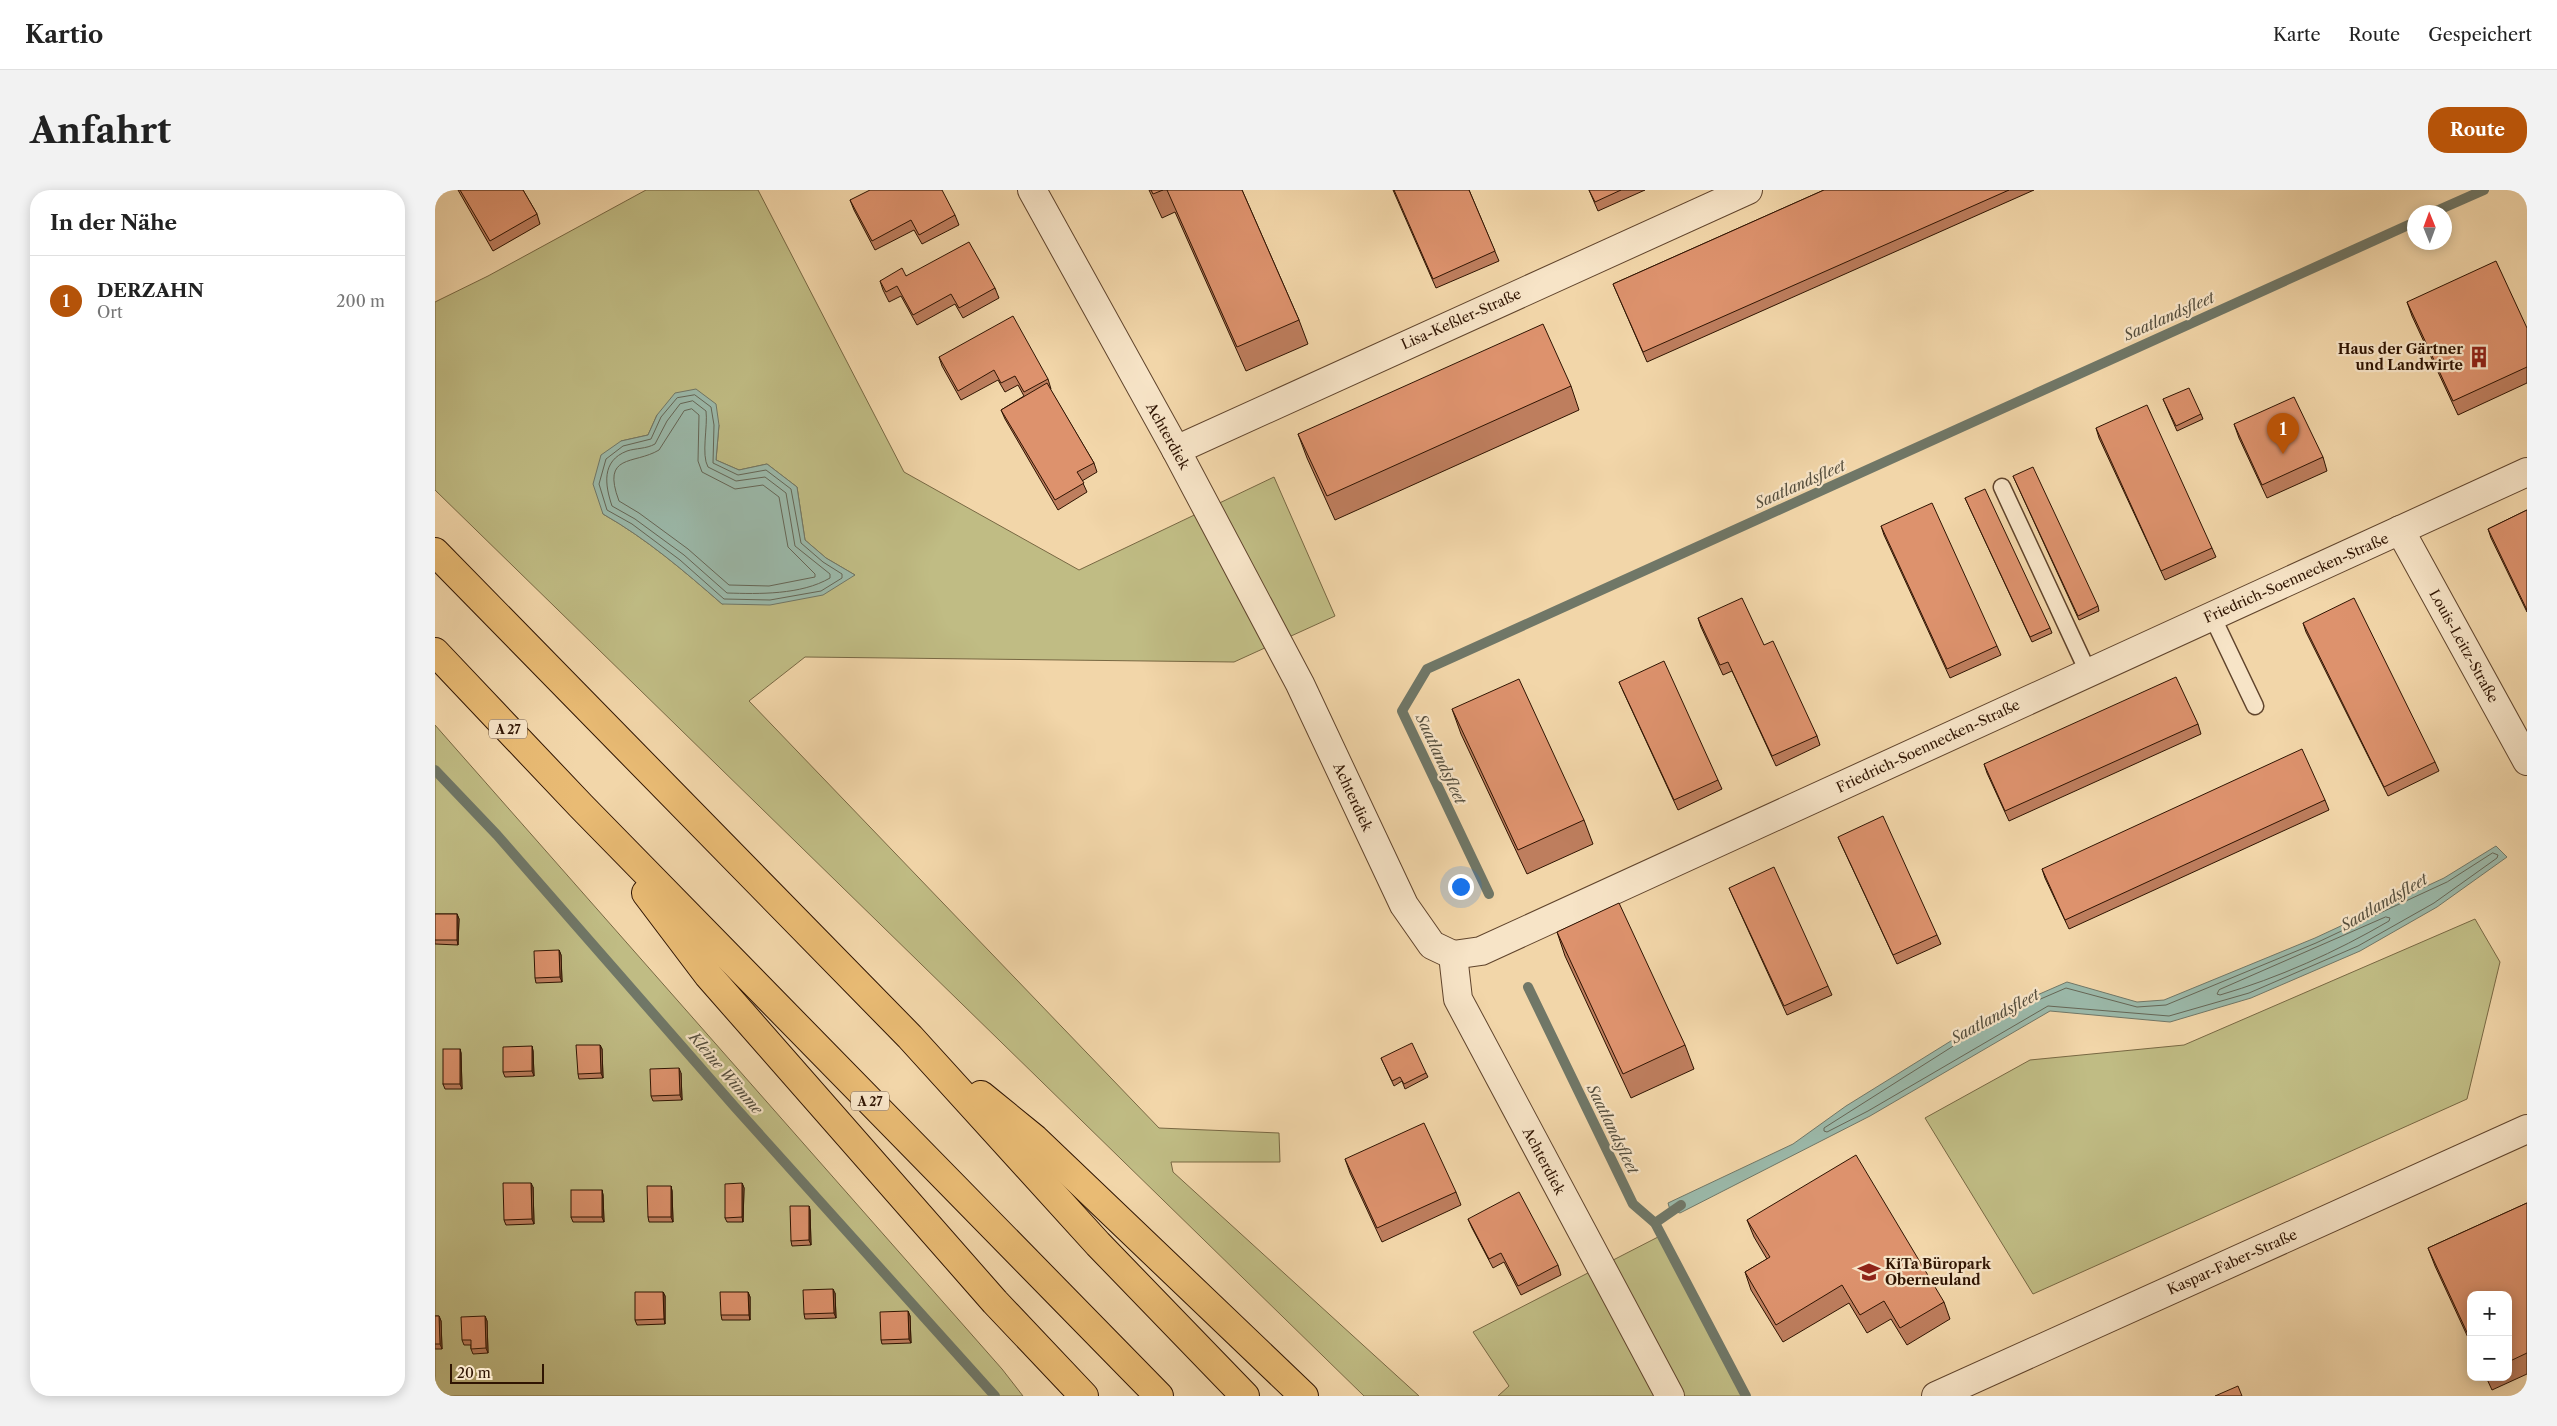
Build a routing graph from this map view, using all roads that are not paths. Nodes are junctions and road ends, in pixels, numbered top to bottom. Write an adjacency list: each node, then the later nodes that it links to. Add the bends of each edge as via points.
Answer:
1 (1032, 190): 3 (street, Achterdiek)
2 (1748, 190): 3 (street, Lisa-Keßler-Straße)
3 (1176, 450): 14 (street, Achterdiek, via 1300,684 1404,905 1432,945)
4 (2527, 472): 6 (street, Friedrich-Soennecken-Straße)
5 (2002, 488): 10 (lane)
6 (2400, 530): 8 (street, Friedrich-Soennecken-Straße); 12 (street, Louis-Leitz-Straße)
7 (435, 552): 15 (highway)
8 (2212, 616): 10 (street, Friedrich-Soennecken-Straße); 11 (lane)
9 (435, 652): 13 (highway, A 27)
10 (2089, 672): 14 (street, Friedrich-Soennecken-Straße, via 1481,951)
11 (2255, 706)
12 (2527, 761)
13 (581, 806): 17 (highway, via 708,976); 20 (highway, A 27)
14 (1453, 955): 23 (street, Achterdiek, via 1458,999)
15 (910, 1037): 21 (highway, via 1098,1244); 22 (highway, via 1035,1139)
16 (2527, 1128): 24 (street, Kaspar-Faber-Straße)
17 (995, 1302): 18 (highway); 19 (highway)
18 (1063, 1396)
19 (1083, 1396)
20 (1159, 1396)
21 (1245, 1396)
22 (1304, 1396)
23 (1670, 1396)
24 (1937, 1396)

